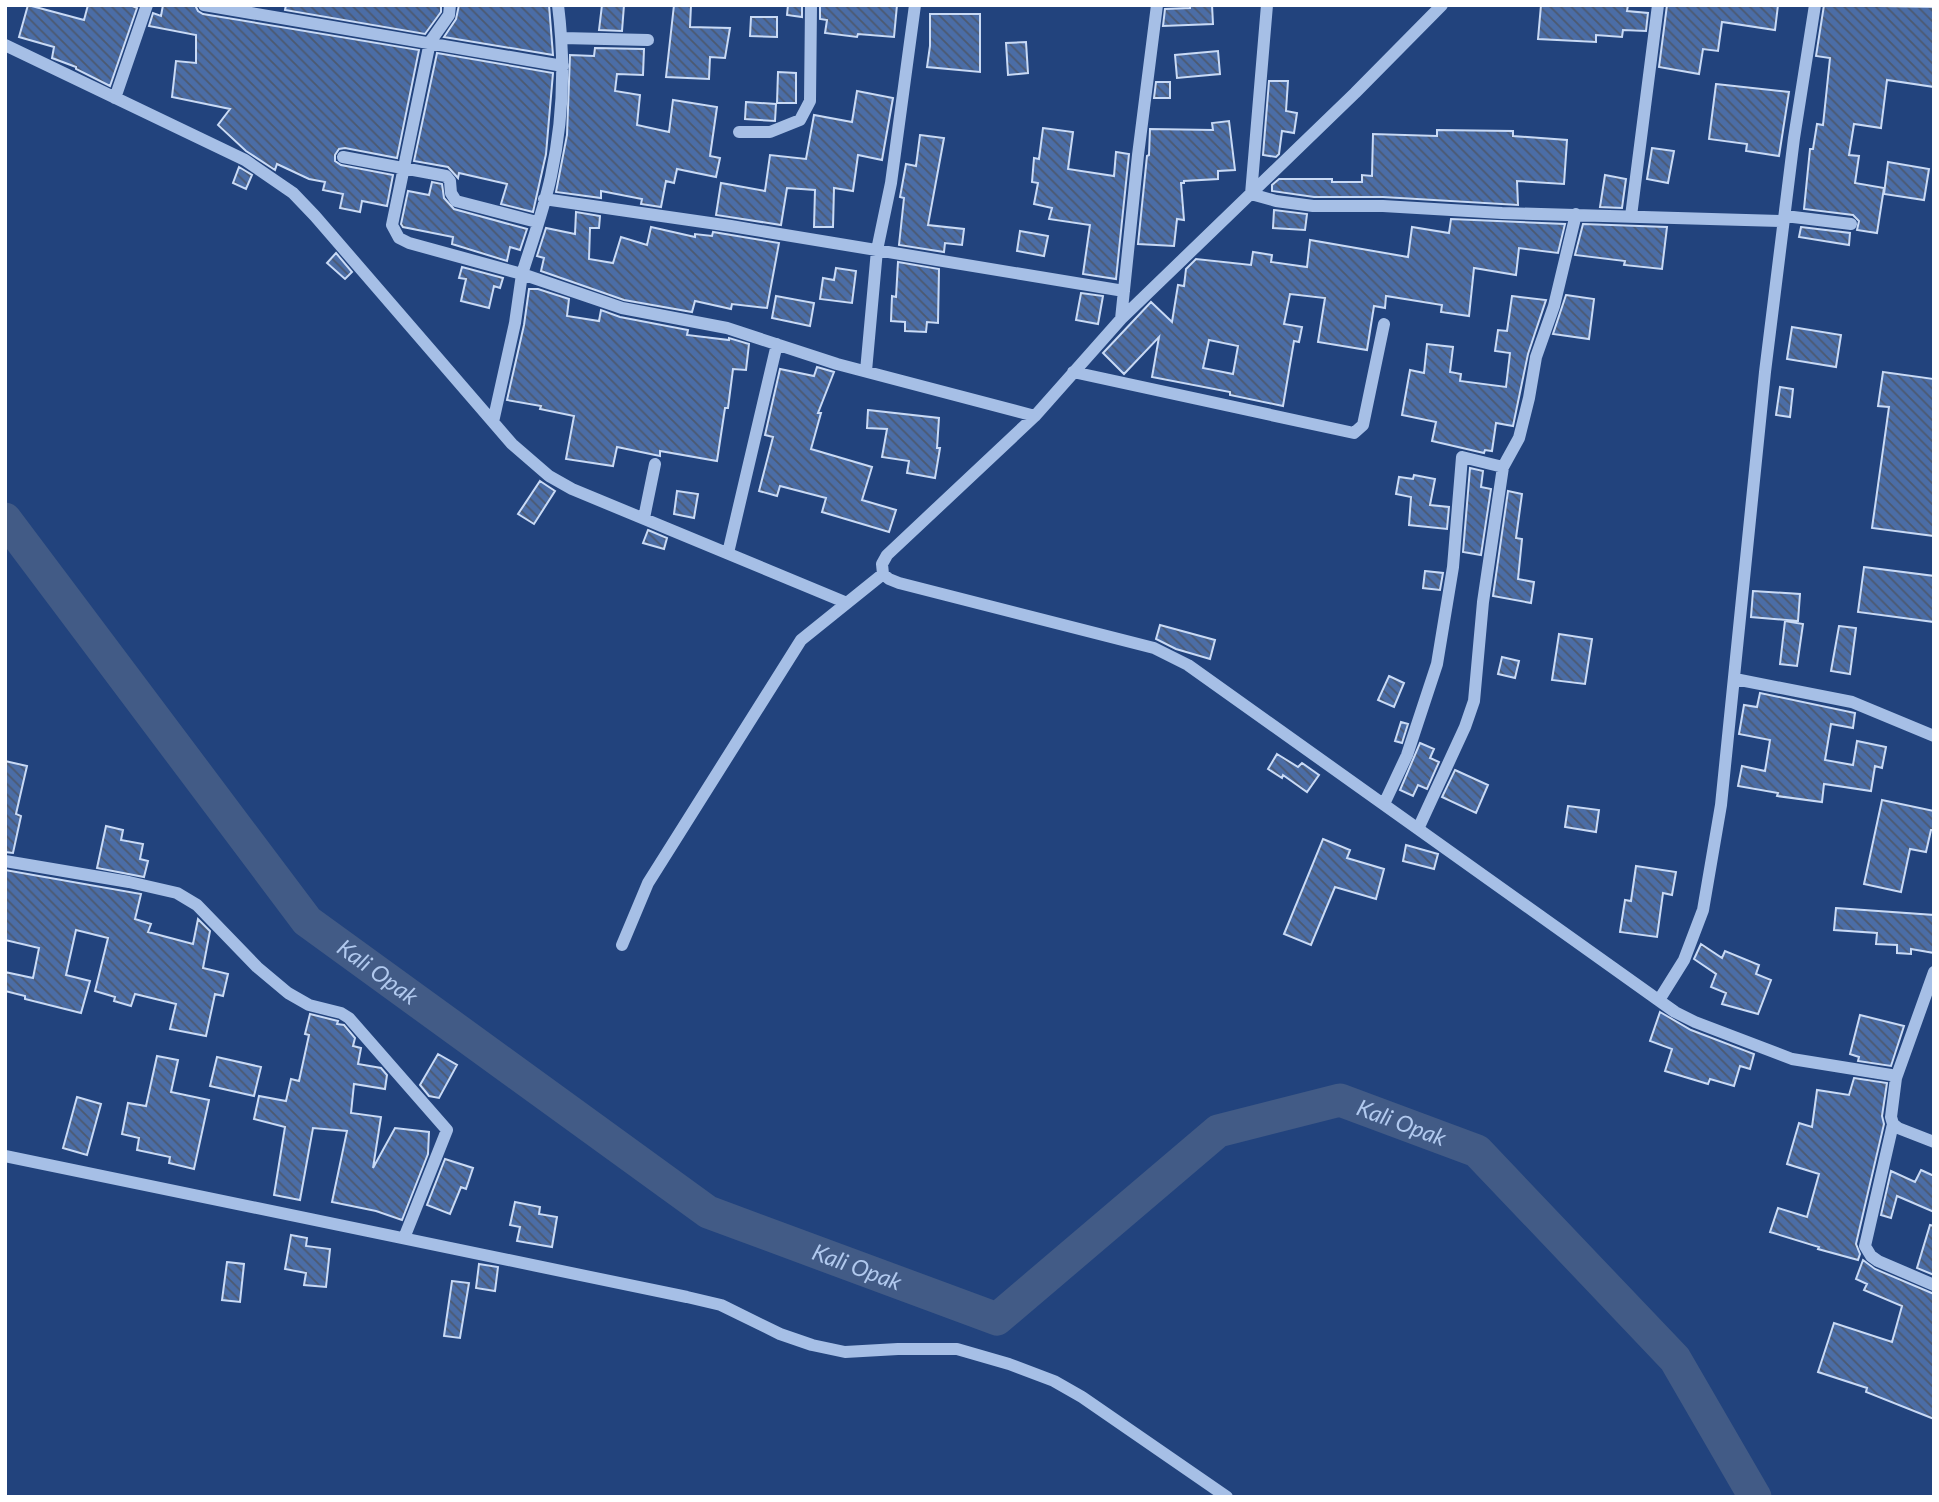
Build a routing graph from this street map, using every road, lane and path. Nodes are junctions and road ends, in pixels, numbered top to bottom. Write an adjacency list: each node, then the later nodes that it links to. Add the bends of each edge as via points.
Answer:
1 (147, 5): 17 (street)
2 (204, 5): 14 (street)
3 (450, 5): 14 (street, via 449,15)
4 (558, 5): 12 (street)
5 (811, 5): 18 (street, via 810,101 800,120 771,132)
6 (915, 5): 28 (street, via 891,183)
7 (1157, 5): 30 (street)
8 (1267, 5): 21 (street)
9 (1441, 5): 21 (street)
10 (1658, 5): 24 (street)
11 (1815, 5): 25 (street)
12 (562, 38): 13 (street); 16 (street)
13 (648, 40)
14 (430, 42): 16 (street); 20 (street)
15 (5, 45): 17 (street)
16 (563, 66): 22 (street, via 557,139)
17 (115, 98): 37 (street, via 245,160 293,193)
18 (739, 132)
19 (343, 157): 20 (street)
20 (405, 167): 26 (street, via 449,177 456,201); 29 (street, via 392,225 399,238)
21 (1251, 194): 23 (street, via 1313,206); 31 (street)
22 (544, 199): 26 (street); 28 (street)
23 (1576, 214): 24 (street); 39 (street, via 1554,306 1536,357 1519,438)
24 (1631, 216): 25 (street)
25 (1784, 219): 27 (street); 44 (street)
26 (537, 222): 29 (street)
27 (1851, 224)
28 (877, 250): 30 (street); 34 (street)
29 (522, 274): 33 (street, via 622,308 727,328); 37 (street)
30 (1124, 291): 31 (street)
31 (1121, 319): 35 (street)
32 (1384, 324): 35 (street, via 1363,425 1354,433)
33 (777, 344): 34 (street); 41 (street)
34 (866, 371): 36 (street)
35 (1073, 372): 36 (street)
36 (1035, 416): 42 (street, via 887,555)
37 (493, 422): 40 (street, via 549,476)
38 (655, 464): 40 (street)
39 (1503, 467): 46 (street, via 1462,457 1453,567 1437,664 1407,755); 47 (street, via 1474,701)
40 (645, 519): 41 (street)
41 (728, 553): 43 (street)
42 (883, 574): 43 (street); 46 (street, via 899,583 1154,648 1188,665)
43 (847, 603): 49 (street, via 801,640 648,883)
44 (1735, 679): 45 (street, via 1852,702); 51 (street, via 1721,806 1703,910 1684,960)
45 (1934, 736)
46 (1384, 804): 47 (street)
47 (1418, 829): 51 (street)
48 (5, 861): 57 (street, via 177,893 197,905 288,993 349,1018 447,1130)
49 (622, 945)
50 (1934, 972): 52 (street)
51 (1659, 1000): 53 (street, via 1695,1022 1791,1059)
52 (1929, 1003): 53 (street)
53 (1896, 1078): 54 (street)
54 (1893, 1124): 55 (street); 58 (street, via 1865,1246 1878,1261)
55 (1934, 1142)
56 (5, 1156): 57 (street)
57 (404, 1238): 59 (street, via 721,1305 780,1334 845,1352 957,1349 1009,1364 1082,1397)
58 (1934, 1285)
59 (1227, 1497)

